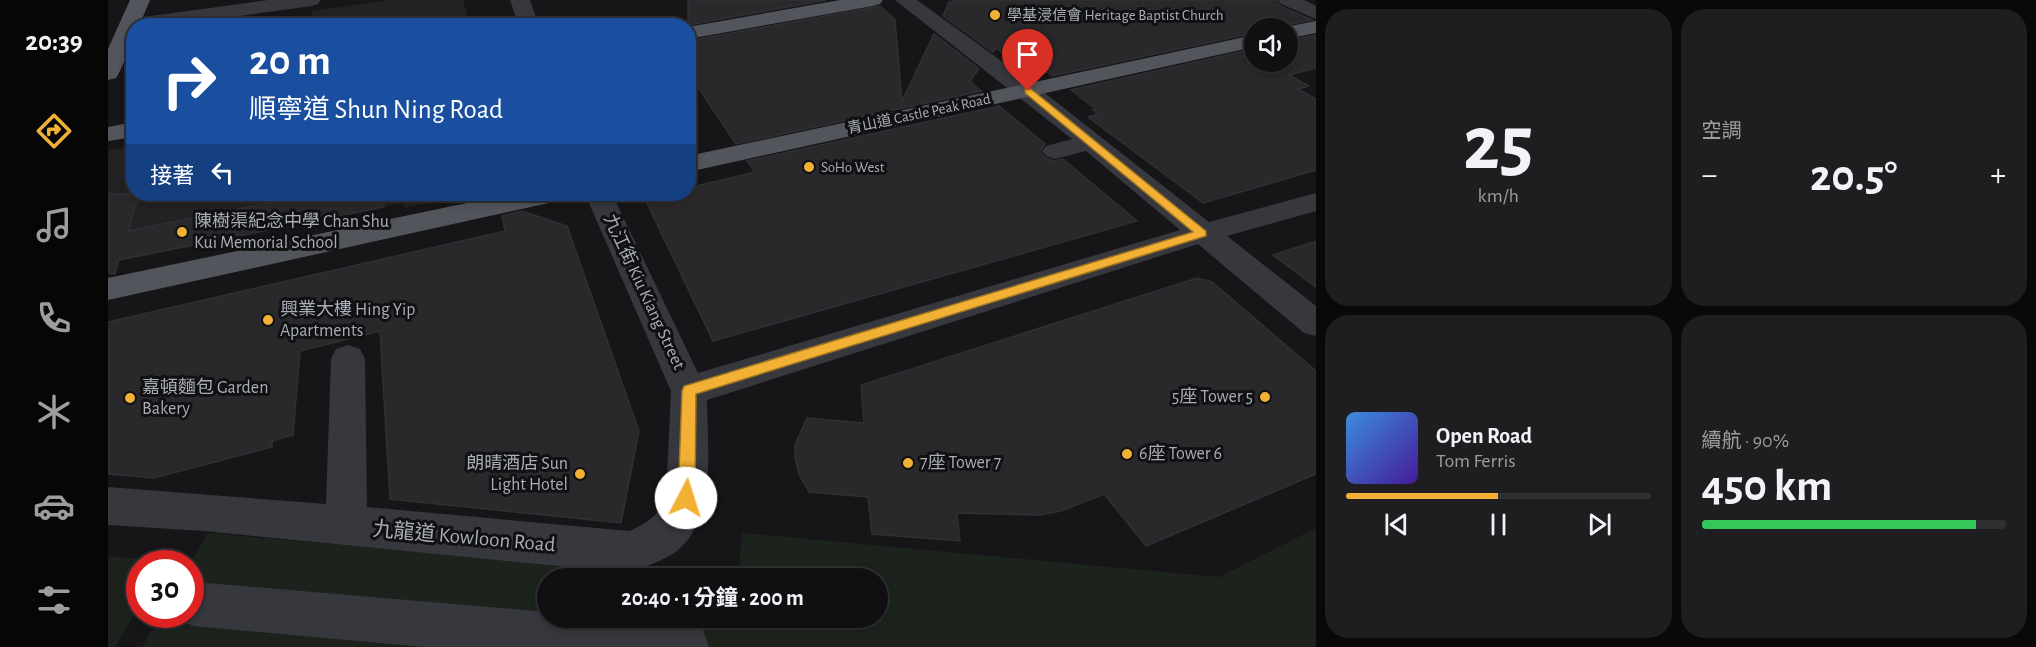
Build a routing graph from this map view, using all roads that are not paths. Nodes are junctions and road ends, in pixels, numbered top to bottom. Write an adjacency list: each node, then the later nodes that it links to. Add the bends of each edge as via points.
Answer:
1 (140, 0): 8 (main road)
2 (311, 0): 9 (street)
3 (520, 0): 10 (street)
4 (873, 0): 14 (main road)
5 (905, 0): 17 (street)
6 (1288, 0): 7 (street)
7 (1316, 13)
8 (132, 18)
9 (180, 18)
10 (526, 18)
11 (1316, 27): 12 (main road)
12 (1298, 31)
13 (126, 32): 16 (main road)
14 (696, 32)
15 (1244, 43): 17 (main road, 青山道 Castle Peak Road)
16 (108, 73)
17 (1028, 91): 20 (street); 22 (main road, 青山道 Castle Peak Road)
18 (126, 131): 19 (main road)
19 (108, 134)
20 (1090, 142): 21 (street); 26 (street)
21 (1054, 151)
22 (696, 162)
23 (517, 201): 27 (main road)
24 (601, 201): 30 (street, 九江街 Kiu Kiang Street)
25 (1316, 202): 26 (street)
26 (1202, 233): 28 (street); 30 (street)
27 (108, 289)
28 (1316, 324)
29 (348, 359): 32 (street)
30 (689, 391): 32 (street, 九龍道 Kowloon Road, via 686,498 677,523 657,540 629,552)
31 (108, 506): 32 (street, 九龍道 Kowloon Road)
32 (346, 525)
33 (204, 605): 34 (street)
34 (686, 647)

